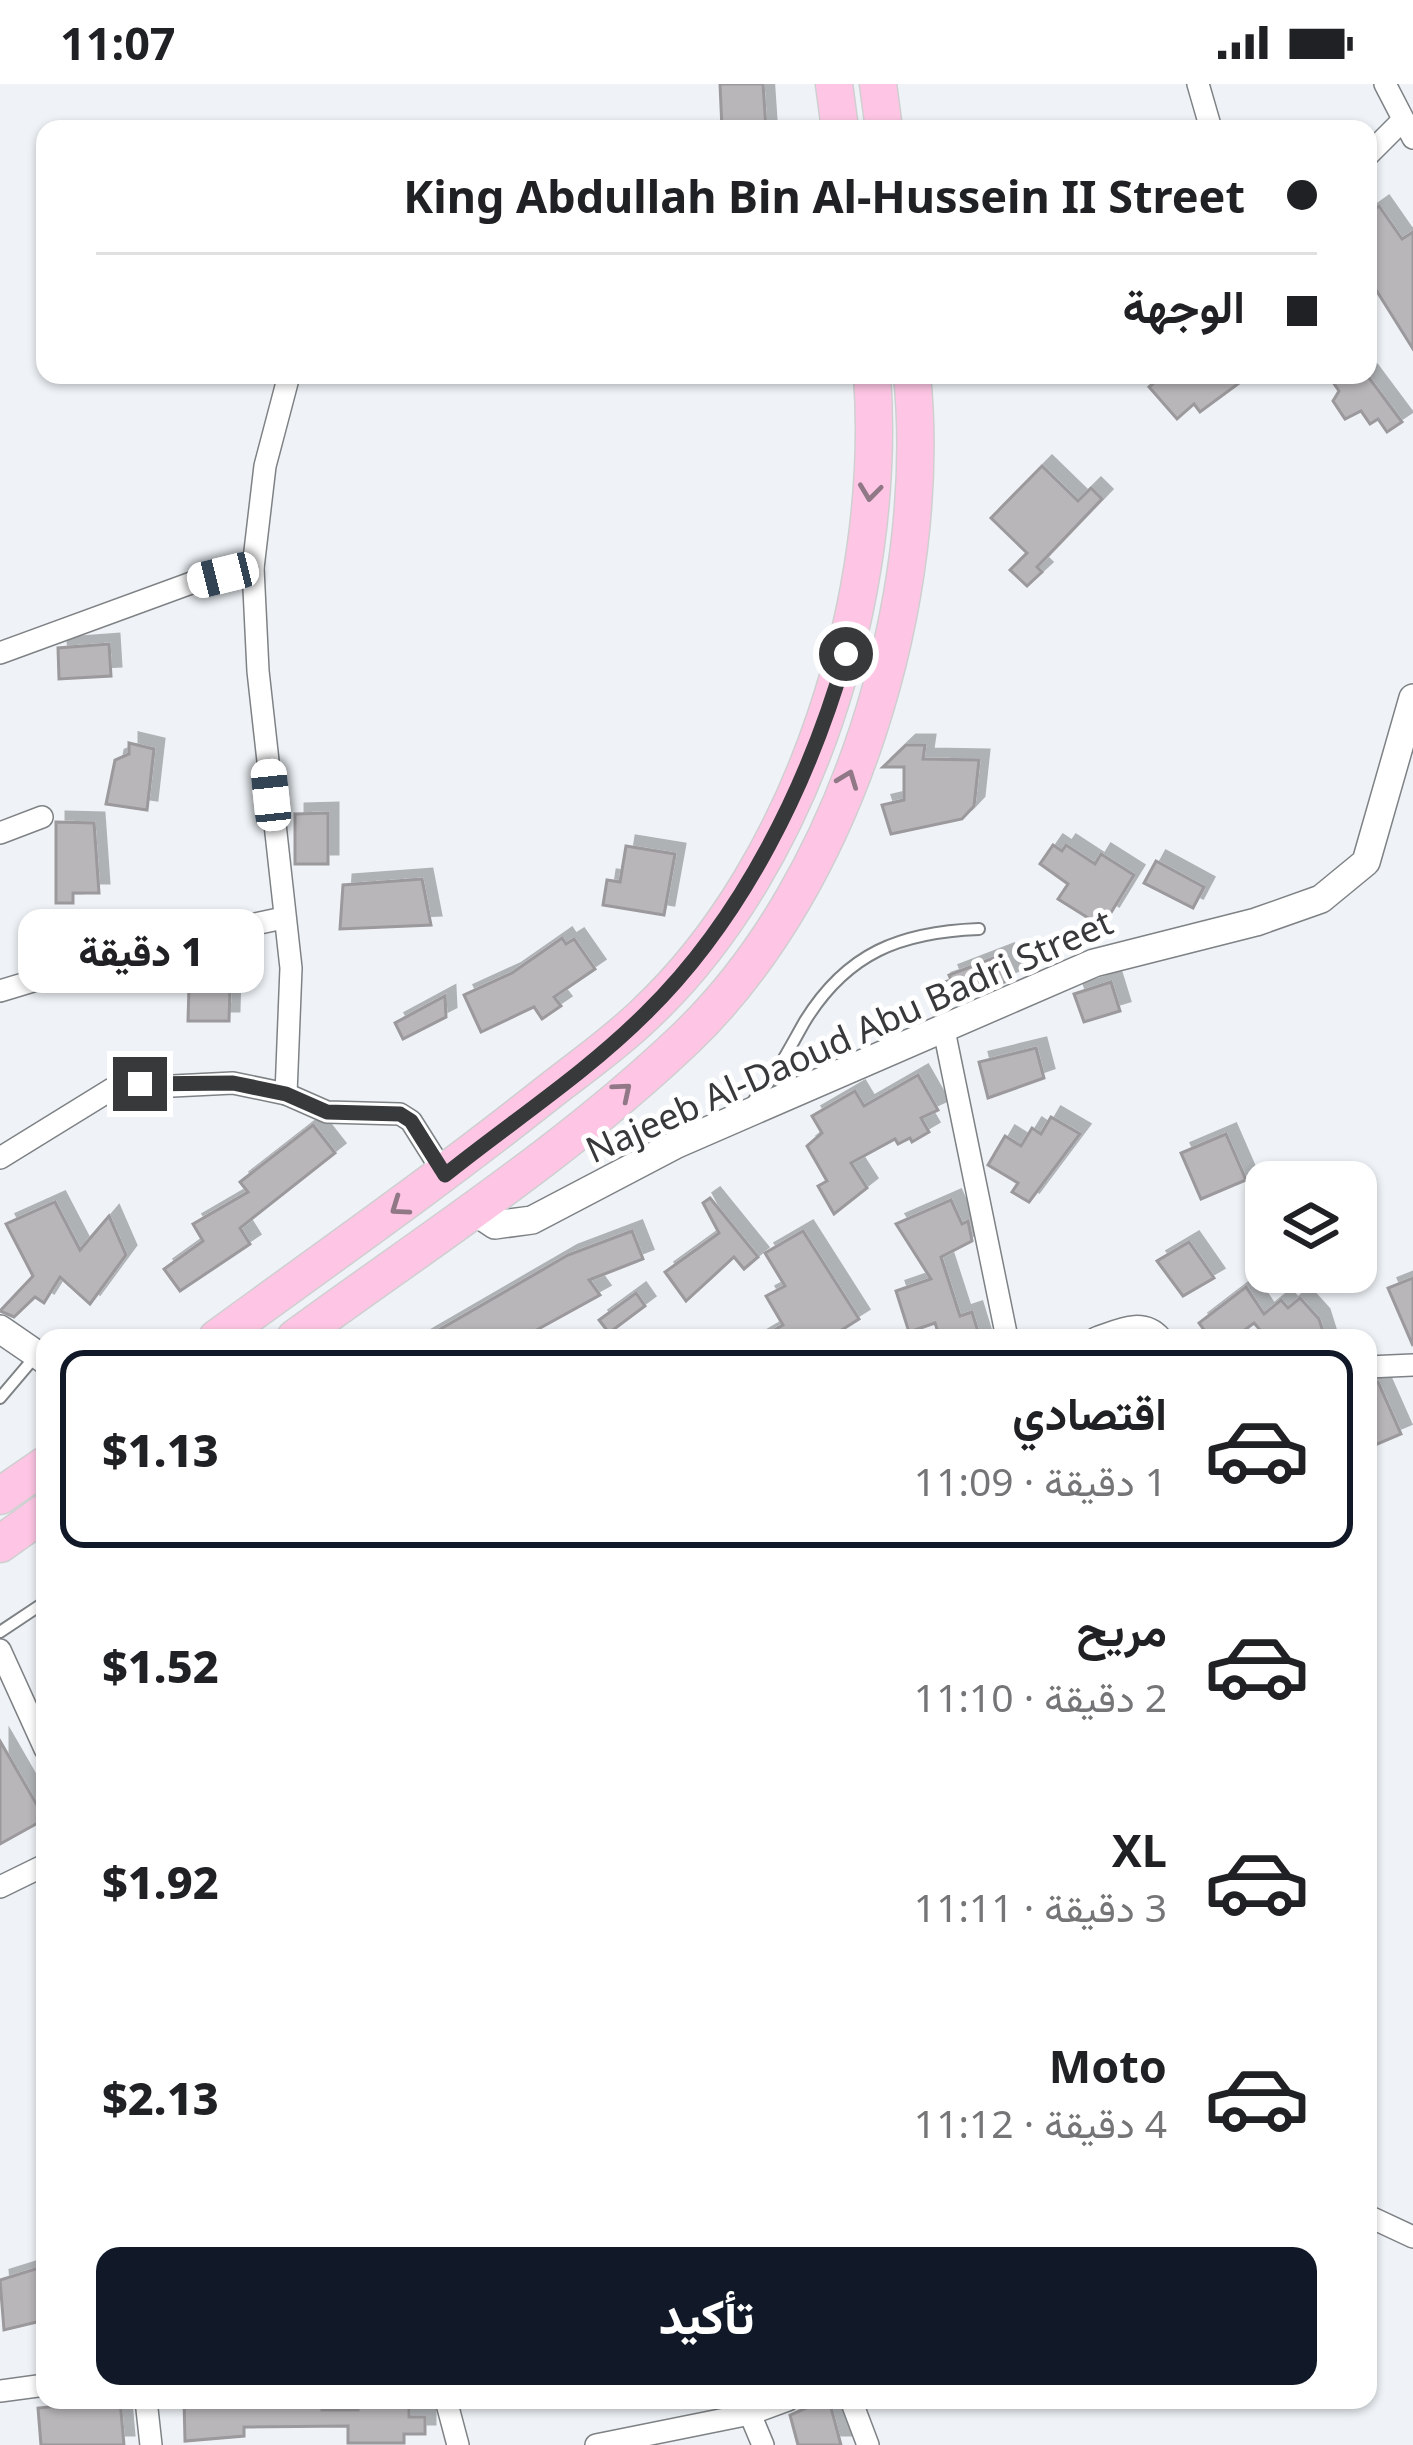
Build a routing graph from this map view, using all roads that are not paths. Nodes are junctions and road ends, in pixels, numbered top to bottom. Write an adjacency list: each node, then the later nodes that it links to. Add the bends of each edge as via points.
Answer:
1 (834, 84): 5 (highway)
2 (878, 84): 6 (highway)
3 (1198, 84): 7 (street)
4 (1385, 84): 8 (street)
5 (839, 120)
6 (883, 120)
7 (1208, 120)
8 (1408, 129): 9 (street)
9 (1377, 149)
10 (287, 384): 13 (street, via 265,466)
11 (873, 384): 25 (highway, one-way to 25, via 876,445 857,613 834,695 775,832 735,902 645,1014)
12 (913, 384): 26 (highway, one-way to 12, via 686,1038 740,979 818,850 878,696 899,609 917,447)
13 (253, 568): 14 (street); 18 (street)
14 (0, 653)
15 (1413, 698): 21 (street, Najeeb Al-Daoud Abu Badri Street, via 1366,862 1341,886 1256,922 1094,962)
16 (43, 817): 17 (street)
17 (0, 833)
18 (283, 918): 20 (street); 22 (street, via 290,968)
19 (979, 929): 23 (lane, via 907,940 845,967 773,1079)
20 (0, 991)
21 (944, 1030): 23 (street, Najeeb Al-Daoud Abu Badri Street); 30 (street)
22 (286, 1094): 24 (street, via 233,1083 112,1089); 25 (street, via 327,1112 400,1114)
23 (735, 1120): 26 (street, Najeeb Al-Daoud Abu Badri Street, via 532,1220 495,1225)
24 (0, 1158)
25 (445, 1175): 28 (highway, one-way to 28)
26 (471, 1209): 29 (highway)
27 (0, 1329): 32 (street)
28 (230, 1329)
29 (307, 1329)
30 (1005, 1329)
31 (0, 1348): 33 (street)
32 (36, 1361)
33 (36, 1362)
34 (36, 1365): 37 (lane)
35 (1413, 1365): 36 (street)
36 (1377, 1367)
37 (0, 1398)
38 (36, 1471): 39 (highway)
39 (0, 1496)
40 (36, 1518): 41 (highway)
41 (0, 1544)
42 (36, 1608): 43 (lane)
43 (0, 1632)
44 (0, 1650): 45 (street)
45 (36, 1730)
46 (36, 1869): 47 (street)
47 (0, 1887)
48 (1377, 2220): 49 (street)
49 (1413, 2237)
50 (36, 2386): 51 (street)
51 (0, 2391)
52 (147, 2409): 58 (street)
53 (448, 2409): 59 (street)
54 (764, 2409): 56 (street)
55 (854, 2409): 61 (street)
56 (750, 2414): 57 (street); 60 (street)
57 (609, 2444)
58 (151, 2445)
59 (458, 2445)
60 (763, 2445)
61 (868, 2445)

